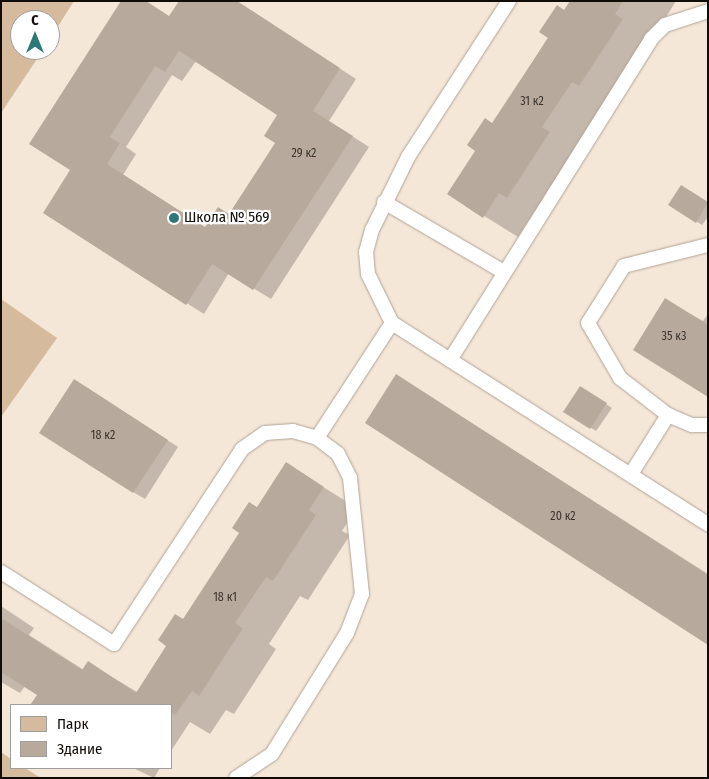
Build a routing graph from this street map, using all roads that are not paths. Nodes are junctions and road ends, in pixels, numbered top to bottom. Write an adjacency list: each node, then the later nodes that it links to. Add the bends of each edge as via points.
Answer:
1 (509, 1): 3 (lane, via 408,157)
2 (702, 9): 5 (lane, via 665,24 651,39)
3 (384, 202): 5 (lane); 6 (lane, via 366,252 368,274)
4 (708, 245): 8 (lane, via 624,266 588,323 620,378)
5 (504, 272): 7 (lane)
6 (392, 323): 7 (lane); 10 (lane)
7 (450, 360): 11 (lane)
8 (668, 415): 9 (lane, via 692,425); 11 (lane)
9 (708, 425)
10 (317, 438): 13 (lane, via 293,431 265,433 242,450 114,644); 14 (lane, via 338,454 350,478 362,594 346,633 272,754)
11 (630, 474): 12 (lane)
12 (708, 524)
13 (1, 572)
14 (236, 778)

